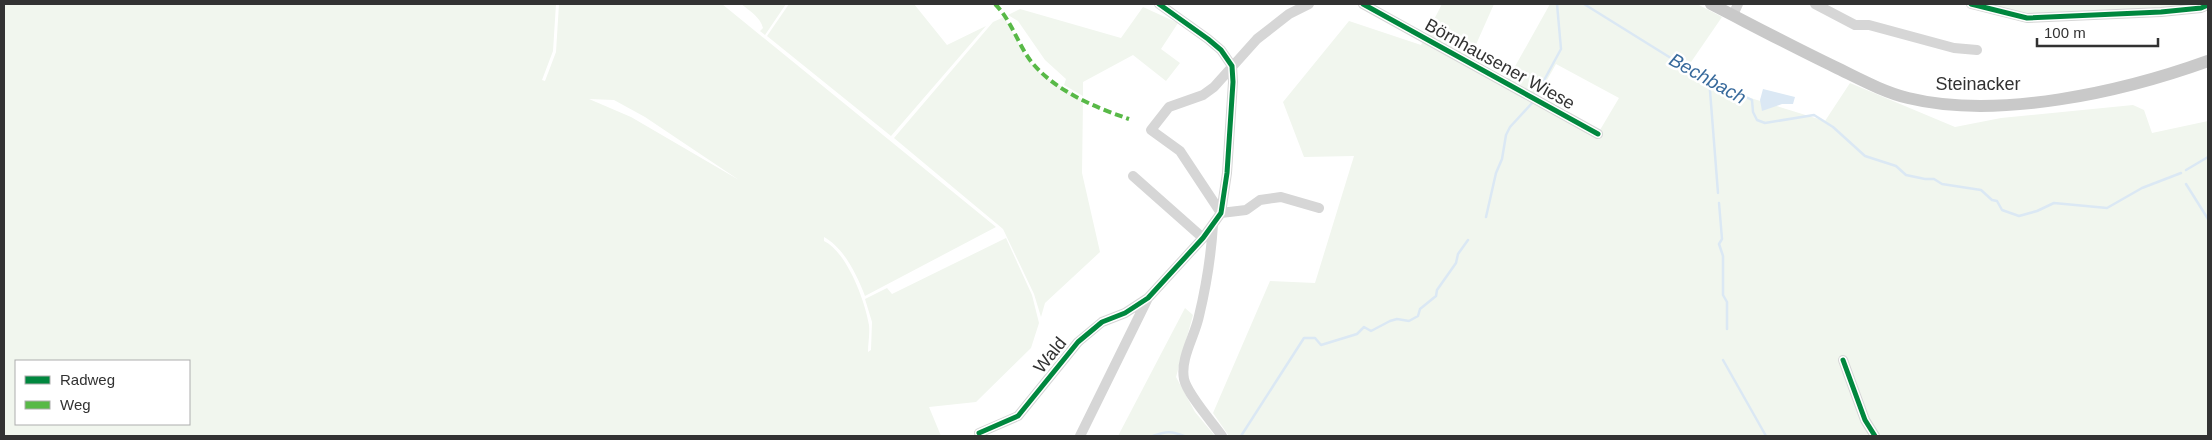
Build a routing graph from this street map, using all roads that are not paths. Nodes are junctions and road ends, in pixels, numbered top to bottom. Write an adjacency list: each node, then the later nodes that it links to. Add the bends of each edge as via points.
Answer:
1 (1159, 4): 11 (street, via 1221,50)
2 (1309, 4): 11 (street, via 1288,14 1257,39)
3 (1363, 4): 12 (street, Börnhausener Wiese)
4 (1711, 4): 8 (main road, Steinacker)
5 (1815, 4): 9 (street, Steinacker, via 1855,24 1954,48)
6 (1971, 4): 7 (street, via 2027,18 2161,12)
7 (2208, 5)
8 (1736, 9): 10 (main road, Steinacker, via 1864,81 1906,98 1930,102 1977,106 2074,97 2136,84)
9 (1977, 50)
10 (2208, 61)
11 (1232, 66): 15 (street, via 1228,164); 15 (street, via 1203,95 1169,107 1151,130 1180,151)
12 (1598, 134)
13 (1134, 176): 17 (street)
14 (1319, 208): 15 (street, via 1281,198 1260,200 1246,210)
15 (1221, 213): 16 (street)
16 (1213, 224): 17 (street); 22 (street, via 1199,318 1186,358 1184,378)
17 (1202, 238): 18 (street)
18 (1148, 298): 20 (street, Wald, via 1125,313 1102,322 1078,342 1018,416); 21 (street)
19 (1843, 360): 23 (street, via 1865,420)
20 (979, 433)
21 (1080, 436)
22 (1222, 436)
23 (1875, 436)

